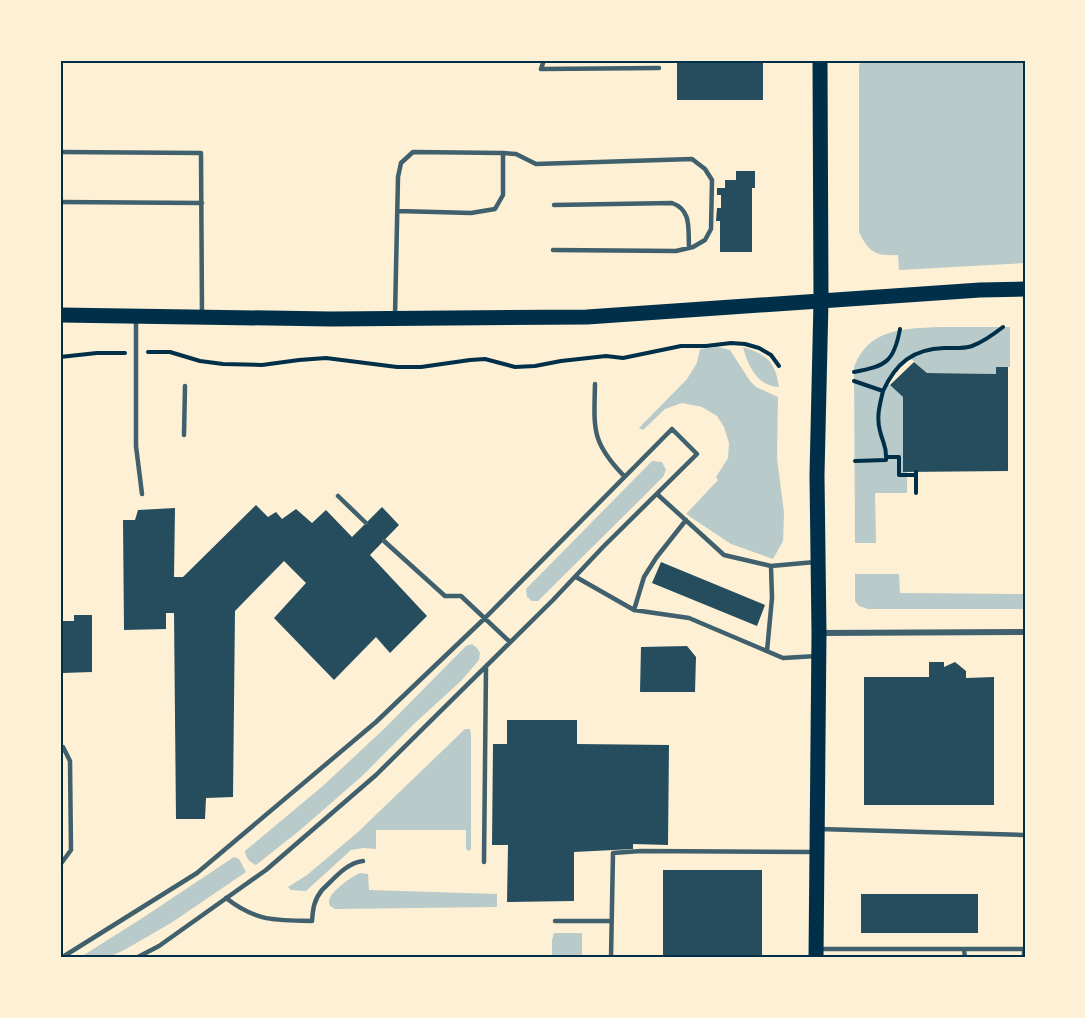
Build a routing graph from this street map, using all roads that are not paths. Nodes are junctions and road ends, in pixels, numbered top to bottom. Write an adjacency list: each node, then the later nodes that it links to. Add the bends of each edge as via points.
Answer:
1 (544, 60): 3 (lane, via 541,69)
2 (820, 60): 13 (main road)
3 (659, 68)
4 (60, 152): 7 (lane, via 201,153)
5 (503, 153): 9 (lane, via 413,152 401,163); 9 (lane, via 503,195 495,209 471,213); 10 (lane, via 516,154 536,164 692,159 712,180 711,229 705,240)
6 (60, 202): 7 (lane)
7 (202, 203): 16 (lane)
8 (554, 205): 10 (lane, via 672,203 685,212)
9 (398, 211): 17 (lane)
10 (689, 248): 11 (lane)
11 (553, 250)
12 (1025, 289): 13 (main road)
13 (821, 301): 17 (main road, via 587,317); 28 (main road)
14 (60, 315): 15 (main road)
15 (136, 315): 16 (main road); 22 (lane, via 136,446)
16 (202, 316): 17 (main road)
17 (395, 319)
18 (595, 384): 21 (lane, via 598,443)
19 (184, 386): 20 (lane)
20 (184, 435)
21 (624, 476): 23 (lane, via 672,429 697,454); 32 (lane)
22 (142, 494)
23 (657, 494): 25 (lane); 30 (lane)
24 (338, 496): 26 (lane)
25 (686, 520): 29 (lane, via 724,555); 31 (lane, via 644,578)
26 (366, 523)
27 (384, 541): 32 (lane, via 445,596 461,596)
28 (819, 561): 29 (lane); 34 (main road)
29 (771, 566): 36 (lane)
30 (576, 577): 31 (lane); 35 (lane)
31 (634, 610): 36 (lane, via 689,618)
32 (485, 618): 35 (lane); 52 (lane, via 376,722 197,873)
33 (1025, 632): 34 (street)
34 (819, 633): 37 (main road)
35 (510, 642): 38 (lane)
36 (767, 651): 37 (lane, via 783,658)
37 (819, 656): 40 (main road)
38 (486, 667): 44 (lane); 46 (lane, via 376,775 266,870)
39 (60, 747): 45 (lane, via 70,761 71,850)
40 (817, 829): 41 (lane); 42 (main road)
41 (1023, 835)
42 (817, 852): 48 (lane, via 613,853); 51 (main road)
43 (363, 861): 46 (lane, via 350,865 322,890 313,908 312,921 260,918)
44 (484, 862)
45 (60, 865)
46 (226, 898): 53 (lane)
47 (555, 921): 48 (lane)
48 (612, 921): 54 (lane)
49 (964, 949): 50 (lane); 51 (lane); 55 (lane)
50 (1024, 949): 56 (lane)
51 (816, 953)
52 (61, 958)
53 (136, 958)
54 (611, 958)
55 (964, 958)
56 (1024, 958)

